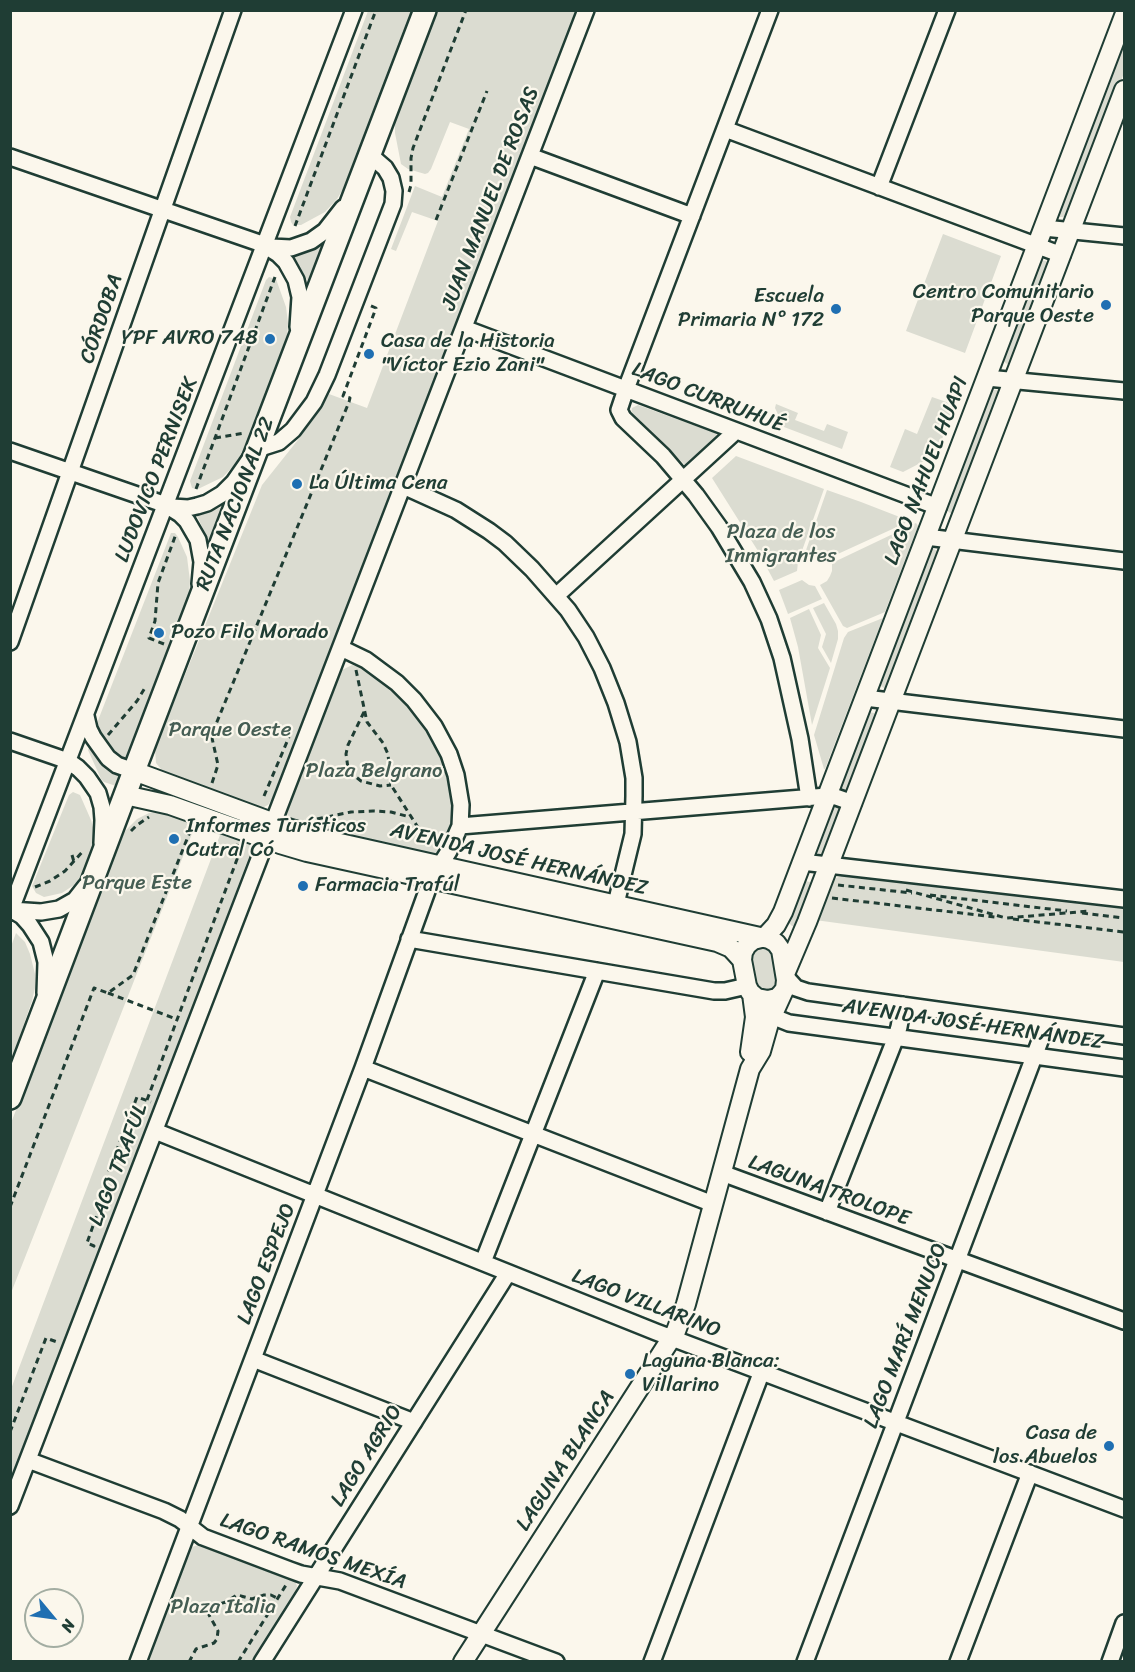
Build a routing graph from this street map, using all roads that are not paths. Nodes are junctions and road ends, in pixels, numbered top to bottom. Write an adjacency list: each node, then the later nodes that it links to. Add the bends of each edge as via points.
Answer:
1 (233, 10): 15 (street, CÓRDOBA)
2 (354, 10): 20 (street, LUDOVICO PERNISEK)
3 (425, 10): 10 (highway, RUTA NACIONAL 22)
4 (586, 10): 11 (street, JUAN MANUEL DE ROSAS)
5 (770, 10): 9 (street)
6 (947, 10): 13 (street)
7 (1125, 16): 17 (main road, LAGO NAHUEL HUAPI)
8 (1125, 90): 18 (main road)
9 (725, 129): 13 (street); 16 (street)
10 (370, 155): 14 (highway, RUTA NACIONAL 22); 30 (street, via 391,178 394,197 331,366 319,393 289,434 279,441)
11 (530, 156): 16 (street); 23 (street, JUAN MANUEL DE ROSAS)
12 (10, 157): 15 (street)
13 (879, 187): 21 (street)
14 (357, 188): 20 (street, via 333,222 316,237 291,248); 24 (highway, RUTA NACIONAL 22)
15 (163, 210): 20 (street); 32 (street, CÓRDOBA)
16 (692, 216): 27 (street)
17 (1044, 228): 18 (street); 21 (main road, LAGO NAHUEL HUAPI)
18 (1071, 231): 19 (street); 22 (main road)
19 (1125, 236)
20 (265, 246): 24 (street, via 286,262 296,280 300,308); 35 (street, LUDOVICO PERNISEK)
21 (1037, 246): 22 (street); 25 (main road, LAGO NAHUEL HUAPI)
22 (1062, 255): 26 (main road)
23 (464, 328): 27 (street, LAGO CURRUHUÉ); 34 (street, JUAN MANUEL DE ROSAS)
24 (295, 349): 30 (highway, RUTA NACIONAL 22)
25 (987, 378): 26 (street); 36 (main road, LAGO NAHUEL HUAPI)
26 (1014, 380): 28 (street); 38 (main road)
27 (626, 389): 29 (street, LAGO CURRUHUÉ); 33 (street, via 621,416)
28 (1125, 391)
29 (736, 431): 33 (street); 36 (street, LAGO CURRUHUÉ)
30 (255, 440): 35 (street, via 234,482 222,494 188,508); 41 (highway, RUTA NACIONAL 22)
31 (10, 451): 32 (street)
32 (71, 472): 35 (street); 42 (street, CÓRDOBA)
33 (684, 480): 40 (street); 53 (street, via 742,563 769,619)
34 (403, 486): 40 (street, via 448,506 489,531); 43 (street, JUAN MANUEL DE ROSAS)
35 (166, 505): 41 (street, via 184,517 198,540 202,562); 46 (street, LUDOVICO PERNISEK)
36 (938, 507): 37 (main road, LAGO NAHUEL HUAPI)
37 (926, 537): 38 (street); 44 (main road, LAGO NAHUEL HUAPI)
38 (953, 541): 39 (street); 45 (main road)
39 (1125, 561)
40 (556, 596): 55 (street, via 586,637 616,703 631,760)
41 (198, 602): 50 (highway, RUTA NACIONAL 22)
42 (10, 642)
43 (341, 648): 56 (street, JUAN MANUEL DE ROSAS); 57 (street, via 392,678 434,726 456,774)
44 (865, 698): 45 (street); 53 (main road, LAGO NAHUEL HUAPI)
45 (891, 701): 47 (street); 54 (main road)
46 (86, 716): 49 (street, LUDOVICO PERNISEK); 50 (street, via 93,737 108,758)
47 (1125, 729)
48 (10, 741): 49 (street)
49 (68, 761): 51 (street); 64 (street, LUDOVICO PERNISEK)
50 (134, 771): 52 (highway, RUTA NACIONAL 22); 56 (main road, AVENIDA JOSÉ HERNÁNDEZ)
51 (91, 782): 52 (street); 59 (street, via 98,793 103,820)
52 (125, 795): 58 (main road, AVENIDA JOSÉ HERNÁNDEZ, via 170,805); 59 (highway, RUTA NACIONAL 22)
53 (818, 797): 54 (street, via 836,797); 55 (street); 60 (main road, LAGO NAHUEL HUAPI)
54 (853, 803): 62 (main road)
55 (634, 812): 57 (street); 65 (street, via 633,834)
56 (274, 822): 58 (street, JUAN MANUEL DE ROSAS); 61 (main road, AVENIDA JOSÉ HERNÁNDEZ, via 331,841)
57 (460, 826): 61 (street, LAGO ESPEJO, via 453,843)
58 (267, 840): 61 (main road, AVENIDA JOSÉ HERNÁNDEZ, via 308,852); 83 (street, LAGO TRAFÚL)
59 (95, 857): 64 (street, via 79,896 65,906 47,912); 73 (highway, RUTA NACIONAL 22)
60 (802, 862): 62 (street); 66 (main road, LAGO NAHUEL HUAPI, via 781,917)
61 (435, 866): 65 (main road, AVENIDA JOSÉ HERNÁNDEZ); 67 (street, LAGO ESPEJO)
62 (834, 872): 63 (street); 70 (main road, via 807,922)
63 (1125, 899)
64 (11, 911): 73 (street, via 30,925 43,948)
65 (614, 912): 66 (main road, AVENIDA JOSÉ HERNÁNDEZ); 68 (main road, AVENIDA JOSÉ HERNÁNDEZ, via 722,943)
66 (762, 938): 68 (main road, via 747,945); 70 (main road, via 779,947)
67 (409, 939): 69 (street); 79 (street, LAGO ESPEJO)
68 (742, 960): 71 (main road)
69 (597, 971): 71 (street, via 714,991); 84 (street)
70 (785, 980): 71 (main road, via 779,996 771,1000 762,1000); 72 (street, AVENIDA JOSÉ HERNÁNDEZ, via 804,992); 74 (main road, LAGUNA BLANCA)
71 (751, 992): 74 (street, AVENIDA JOSÉ HERNÁNDEZ); 81 (main road, LAGUNA BLANCA, via 755,1017)
72 (903, 1005): 75 (street, AVENIDA JOSÉ HERNÁNDEZ); 77 (street)
73 (45, 1006): 82 (highway, RUTA NACIONAL 22)
74 (773, 1014): 77 (street, AVENIDA JOSÉ HERNÁNDEZ, via 789,1023); 81 (main road, LAGUNA BLANCA)
75 (1046, 1025): 76 (street, AVENIDA JOSÉ HERNÁNDEZ); 78 (street, LAGO MARÍ MENUCO)
76 (1125, 1036)
77 (896, 1037): 78 (street, AVENIDA JOSÉ HERNÁNDEZ); 88 (street)
78 (1035, 1056): 80 (street, AVENIDA JOSÉ HERNÁNDEZ); 89 (street, LAGO MARÍ MENUCO)
79 (363, 1068): 84 (street); 86 (street, LAGO ESPEJO)
80 (1125, 1068)
81 (750, 1069): 85 (main road, LAGUNA BLANCA)
82 (10, 1098)
83 (155, 1131): 86 (street, LAGO VILLARINO); 98 (street, LAGO TRAFÚL)
84 (533, 1134): 87 (street); 90 (street)
85 (722, 1173): 87 (main road, LAGUNA BLANCA); 88 (street, LAGUNA TROLOPE)
86 (315, 1195): 90 (street, LAGO VILLARINO); 94 (street, LAGO ESPEJO)
87 (713, 1204): 93 (main road, LAGUNA BLANCA, via 686,1304)
88 (826, 1212): 89 (street, LAGUNA TROLOPE)
89 (957, 1260): 92 (street, LAGUNA TROLOPE); 97 (street, LAGO MARÍ MENUCO)
90 (483, 1262): 91 (street, LAGO VILLARINO)
91 (508, 1273): 93 (street, LAGO VILLARINO); 96 (street, LAGO AGRIO)
92 (1125, 1321)
93 (672, 1338): 95 (street, LAGO VILLARINO); 105 (main road, LAGUNA BLANCA)
94 (253, 1359): 96 (street); 102 (street, LAGO ESPEJO)
95 (762, 1371): 97 (street, LAGO VILLARINO); 110 (street)
96 (414, 1422): 103 (street, LAGO AGRIO)
97 (896, 1422): 99 (street, LAGO VILLARINO); 111 (street, LAGO MARÍ MENUCO)
98 (28, 1460): 100 (street, LAGO TRAFÚL); 102 (street, LAGO RAMOS MEXÍA, via 164,1511)
99 (1030, 1473): 101 (street, LAGO VILLARINO); 112 (street)
100 (10, 1506)
101 (1125, 1509)
102 (190, 1527): 103 (street, LAGO RAMOS MEXÍA, via 206,1538 301,1574); 106 (street, LAGO ESPEJO)
103 (316, 1576): 105 (street, LAGO RAMOS MEXÍA, via 340,1581); 107 (street, LAGO AGRIO)
104 (1125, 1623): 113 (street)
105 (481, 1634): 108 (main road, LAGUNA BLANCA); 109 (street, LAGO RAMOS MEXÍA)
106 (138, 1662)
107 (262, 1662)
108 (463, 1662)
109 (556, 1662)
110 (652, 1662)
111 (805, 1662)
112 (958, 1662)
113 (1110, 1662)

